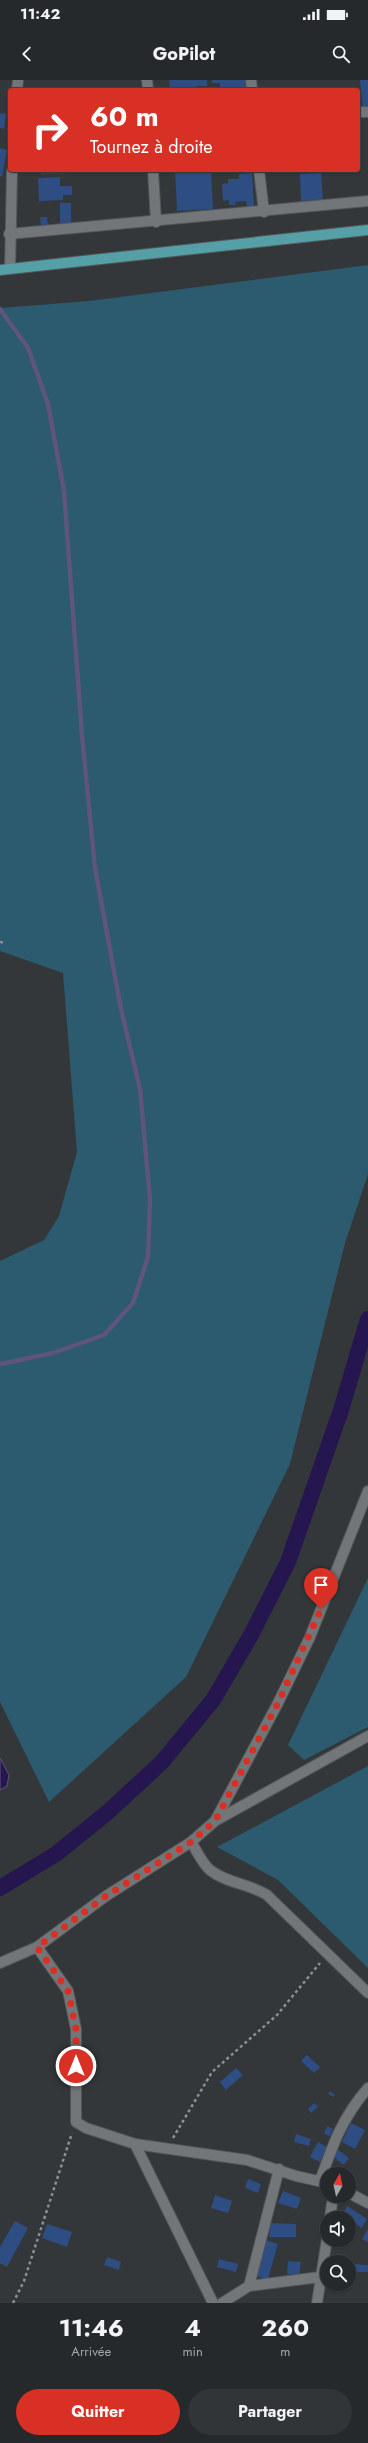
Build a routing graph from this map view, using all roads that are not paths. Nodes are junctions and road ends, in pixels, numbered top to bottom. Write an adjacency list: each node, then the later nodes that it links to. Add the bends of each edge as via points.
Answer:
1 (12, 172): 6 (street)
2 (153, 172): 8 (street)
3 (259, 172): 7 (street)
4 (368, 201): 7 (street)
5 (0, 204): 6 (street)
6 (10, 211): 10 (street)
7 (264, 212): 8 (street)
8 (156, 222): 10 (street)
9 (368, 230): 11 (main road)
10 (9, 234): 11 (street)
11 (5, 270)
12 (368, 1491): 14 (street, via 310,1637)
13 (368, 1736): 14 (street)
14 (215, 1821): 15 (street)
15 (191, 1842): 16 (street, via 106,1896); 18 (street, via 211,1870 230,1880 257,1888 267,1895)
16 (37, 1947): 17 (street); 20 (street, via 68,1991 76,2029 76,2122 86,2128)
17 (0, 1963)
18 (368, 1993)
19 (368, 2088): 21 (street, via 355,2103 335,2136)
20 (135, 2144): 22 (street, via 247,2160); 28 (street)
21 (327, 2167)
22 (279, 2169): 23 (street); 27 (street)
23 (320, 2181)
24 (356, 2197): 25 (street)
25 (368, 2203)
26 (320, 2277): 27 (street); 30 (street)
27 (249, 2286): 29 (street)
28 (213, 2303)
29 (222, 2303)
30 (317, 2303)

